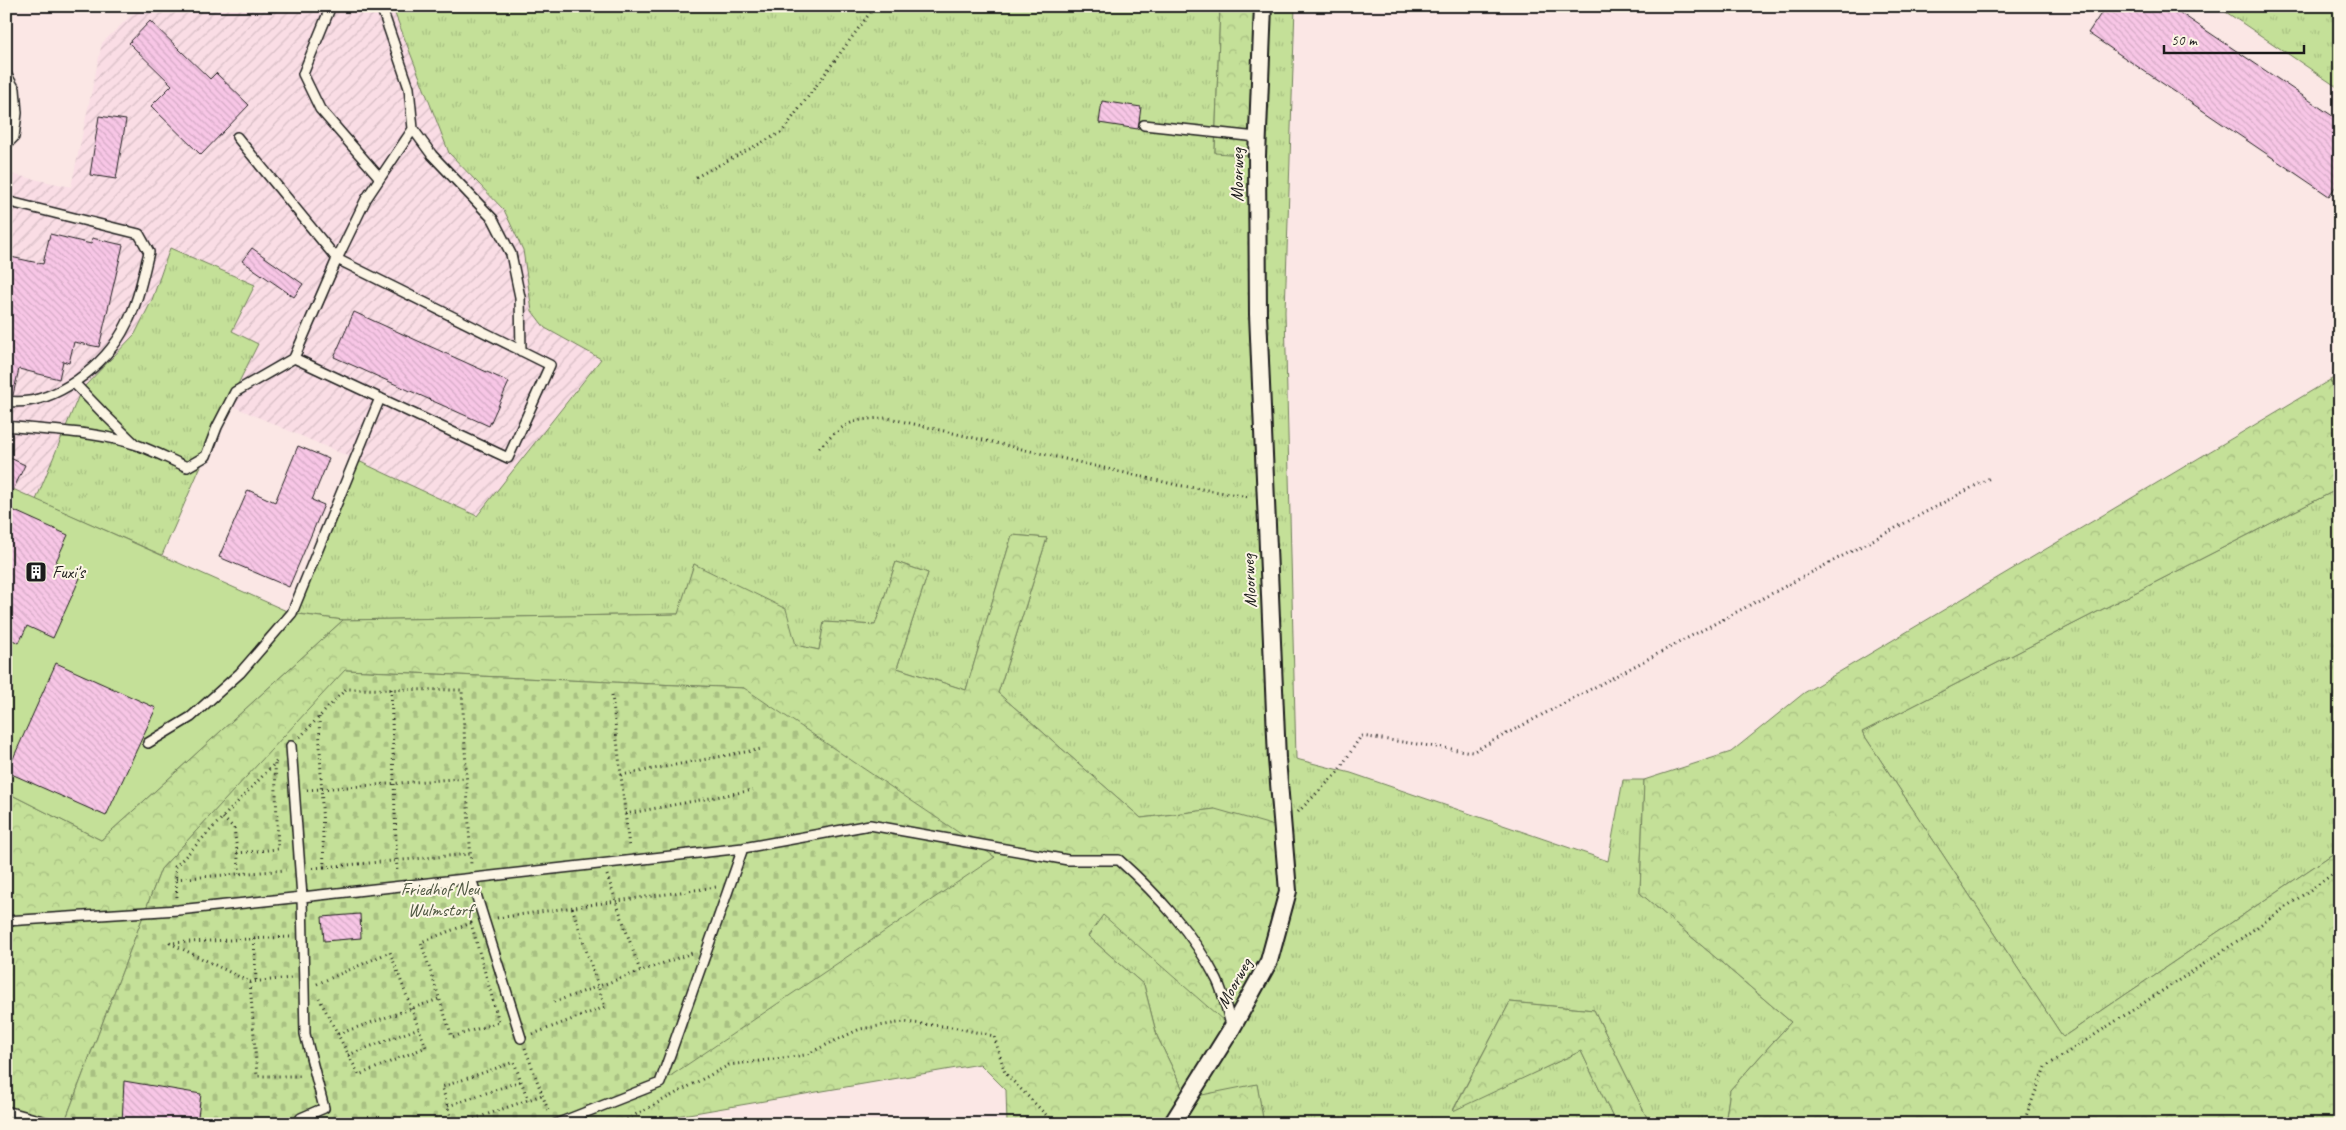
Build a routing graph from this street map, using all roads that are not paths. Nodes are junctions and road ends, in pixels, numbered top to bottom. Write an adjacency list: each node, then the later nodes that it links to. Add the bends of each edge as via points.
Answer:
1 (331, 6): 10 (lane, via 304,74 320,109)
2 (381, 6): 6 (lane, via 409,88)
3 (1263, 6): 8 (street, Moorweg)
4 (6, 74): 9 (lane, via 15,89 18,112 14,137)
5 (1144, 125): 8 (lane)
6 (413, 129): 10 (lane); 13 (lane, via 432,154 493,218 511,254 520,297)
7 (237, 137): 12 (lane)
8 (1257, 137): 26 (street, Moorweg, via 1258,314 1265,500 1288,891 1269,961)
9 (6, 145)
10 (380, 178): 12 (lane, via 366,199)
11 (6, 202): 15 (lane, via 139,234 149,252 126,325 114,345)
12 (337, 259): 13 (lane); 14 (lane)
13 (521, 351): 16 (lane, via 550,365 508,458)
14 (294, 358): 16 (lane); 19 (lane, via 235,392 206,456 187,467)
15 (75, 384): 17 (lane, via 41,398); 19 (lane)
16 (380, 398): 20 (lane, via 292,613 240,673 191,717)
17 (6, 401)
18 (6, 426): 19 (lane, via 51,428)
19 (137, 446)
20 (148, 743)
21 (291, 746): 24 (lane)
22 (744, 848): 23 (lane); 26 (lane, via 870,825 1068,860 1119,860 1196,942 1218,982); 31 (lane, via 660,1083)
23 (471, 878): 24 (lane); 27 (lane)
24 (302, 897): 25 (lane, via 178,910); 30 (lane, via 308,986 305,1034 324,1108 301,1118)
25 (6, 921)
26 (1232, 1028): 32 (street, Moorweg)
27 (521, 1038)
28 (6, 1111): 29 (lane)
29 (53, 1124)
30 (298, 1124)
31 (556, 1124)
32 (1172, 1124)

